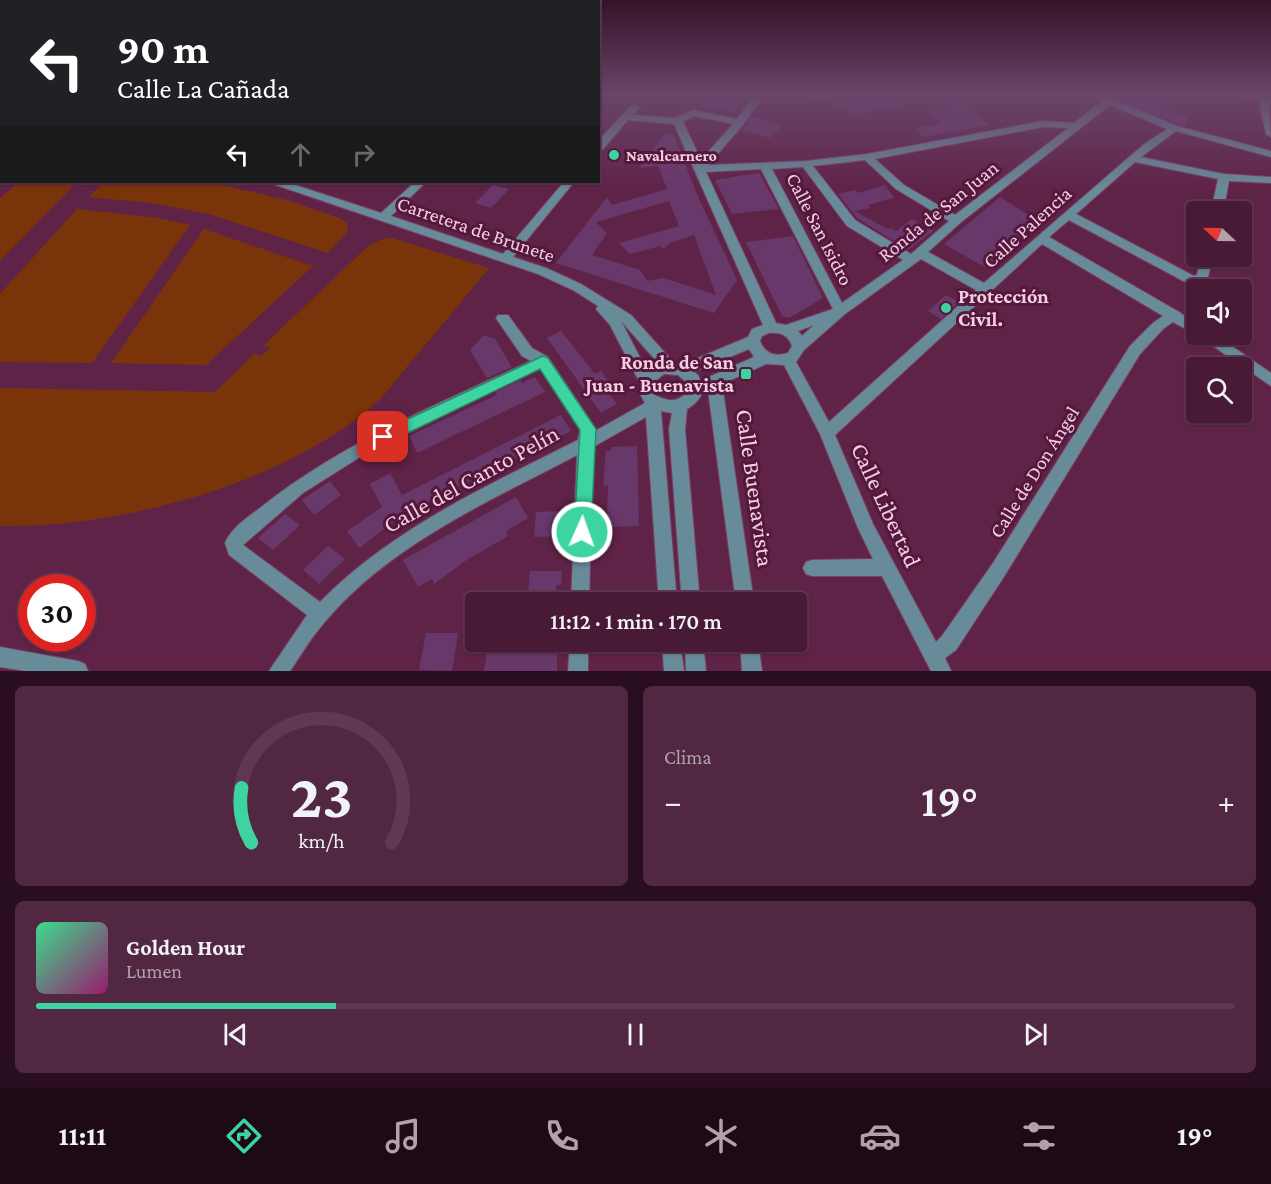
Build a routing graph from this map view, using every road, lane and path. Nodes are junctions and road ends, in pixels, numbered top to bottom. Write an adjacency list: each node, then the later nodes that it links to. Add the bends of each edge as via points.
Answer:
1 (618, 126): 9 (street)
2 (680, 126): 16 (street)
3 (737, 126): 16 (street)
4 (1031, 126): 12 (street)
5 (1171, 126): 7 (street)
6 (1075, 127): 25 (street, Ronda de San Juan)
7 (1174, 128): 10 (street); 13 (street, Calle Palencia)
8 (1270, 132): 10 (street, via 1255,146)
9 (600, 146)
10 (1255, 151): 11 (street)
11 (1271, 154)
12 (867, 157): 14 (street); 25 (street, via 900,188)
13 (1134, 159): 17 (street); 23 (street, Calle Palencia)
14 (806, 164): 15 (street); 27 (street, via 851,223)
15 (765, 166): 16 (street); 32 (street, Calle San Isidro)
16 (700, 169): 36 (street)
17 (1224, 177): 18 (street); 22 (street)
18 (1271, 180)
19 (280, 183): 24 (street, Carretera de Brunete)
20 (420, 183): 24 (street)
21 (566, 184): 28 (street)
22 (1219, 201)
23 (1068, 215): 26 (street, Calle Palencia); 29 (street, via 1193,281 1203,278)
24 (382, 218): 28 (street, Carretera de Brunete)
25 (956, 220): 27 (street, Ronda de San Juan)
26 (1041, 238): 30 (street, Calle Palencia); 33 (street)
27 (916, 256): 30 (street); 32 (street, Ronda de San Juan)
28 (511, 259): 31 (street, Carretera de Brunete)
29 (1206, 267)
30 (986, 290): 51 (street, Calle Palencia)
31 (592, 296): 44 (street, Carretera de Brunete, via 626,318); 47 (street, Carretera de Brunete, via 615,322)
32 (840, 311): 37 (street, Ronda de San Juan); 40 (street, Ronda de San Juan)
33 (1174, 315): 35 (street); 64 (street, Calle de Don Ángel, via 1135,350 999,569 949,644)
34 (503, 318): 43 (street, via 527,352)
35 (1186, 323)
36 (771, 327): 37 (street); 38 (street, via 757,333)
37 (787, 330): 40 (street)
38 (753, 340): 41 (street); 44 (street, via 696,366)
39 (1219, 345): 45 (street)
40 (799, 346): 42 (street, Ronda de San Juan, via 798,353)
41 (765, 358): 42 (street); 46 (street)
42 (788, 360): 51 (street, Calle Libertad)
43 (543, 361): 52 (street, via 588,429); 59 (street, via 363,447 297,488 238,537 235,549)
44 (675, 369): 47 (street, via 654,372); 48 (street, via 693,379)
45 (1271, 380)
46 (714, 381): 48 (street); 58 (street, Calle Buenavista)
47 (646, 382): 49 (street, via 646,394)
48 (695, 392): 50 (street)
49 (656, 404): 50 (street); 52 (street, Calle del Canto Pelín); 56 (street, via 653,413)
50 (680, 406): 57 (street, via 677,429)
51 (827, 433): 53 (street, Calle Libertad)
52 (585, 445): 55 (street); 59 (street, Calle del Canto Pelín, via 410,536 369,565)
53 (887, 567): 54 (street); 64 (street, Calle Libertad)
54 (812, 568)
55 (580, 592)
56 (667, 592)
57 (690, 592)
58 (744, 592)
59 (320, 613): 67 (street, Calle del Canto Pelín)
60 (579, 652): 68 (street)
61 (672, 652): 69 (street)
62 (695, 652): 70 (street)
63 (750, 652): 71 (street)
64 (934, 655): 72 (street, Calle Libertad)
65 (0, 657): 66 (street)
66 (78, 671)
67 (279, 671)
68 (578, 671)
69 (674, 671)
70 (696, 671)
71 (752, 671)
72 (941, 671)

